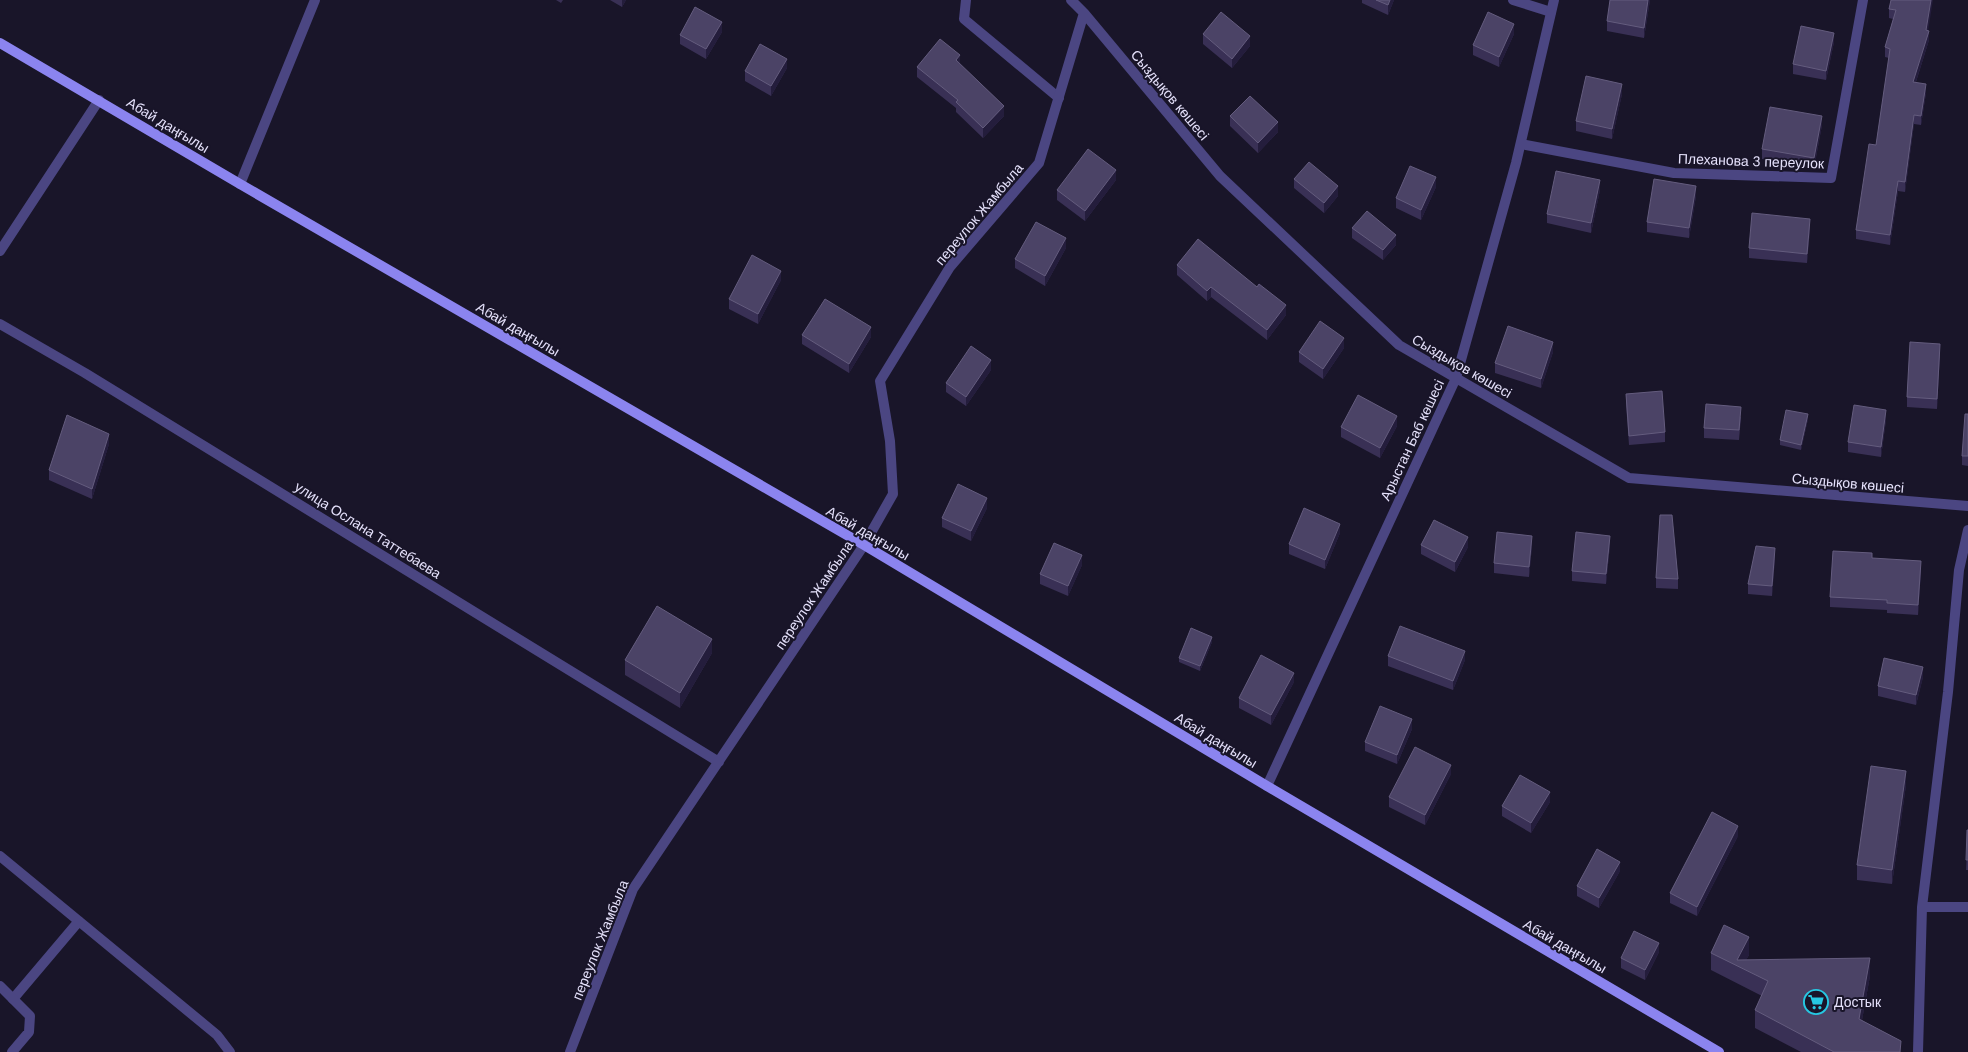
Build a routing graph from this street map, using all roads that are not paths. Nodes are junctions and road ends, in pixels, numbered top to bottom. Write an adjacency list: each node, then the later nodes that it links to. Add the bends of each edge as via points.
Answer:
1 (315, 0): 13 (street)
2 (966, 0): 10 (street, via 964,19)
3 (1071, 0): 7 (street, Сыздықов көшесі)
4 (1514, 0): 8 (street)
5 (1554, 0): 8 (street, Арыстан Баб көшесі)
6 (1863, 0): 12 (street, Плеханова 3 переулок, via 1832,178 1674,173)
7 (1084, 12): 10 (street, переулок Жамбыла); 16 (street, Сыздықов көшесі, via 1220,176 1399,345)
8 (1551, 12): 12 (street, Арыстан Баб көшесі)
9 (0, 42): 11 (street, Абай даңғылы)
10 (1059, 98): 19 (street, переулок Жамбыла, via 1039,163 950,267 880,381 890,441 893,494)
11 (99, 100): 13 (street, Абай даңғылы); 14 (street)
12 (1521, 144): 16 (street, Арыстан Баб көшесі)
13 (240, 184): 19 (street, Абай даңғылы)
14 (0, 251)
15 (0, 324): 20 (street, улица Ослана Таттебаева)
16 (1456, 378): 17 (street, Сыздықов көшесі, via 1629,478); 21 (street, Арыстан Баб көшесі)
17 (1968, 506)
18 (1968, 530): 23 (street, via 1960,570)
19 (864, 546): 20 (street, переулок Жамбыла); 21 (street, Абай даңғылы)
20 (719, 762): 30 (street, переулок Жамбыла, via 633,889)
21 (1267, 786): 31 (street, Абай даңғылы)
22 (0, 856): 25 (street)
23 (1922, 907): 24 (street); 32 (street)
24 (1968, 907)
25 (79, 921): 27 (street); 29 (street, via 217,1035)
26 (0, 986): 27 (street)
27 (13, 999): 28 (street, via 30,1016 29,1032)
28 (12, 1052)
29 (230, 1052)
30 (570, 1052)
31 (1719, 1052)
32 (1918, 1052)

